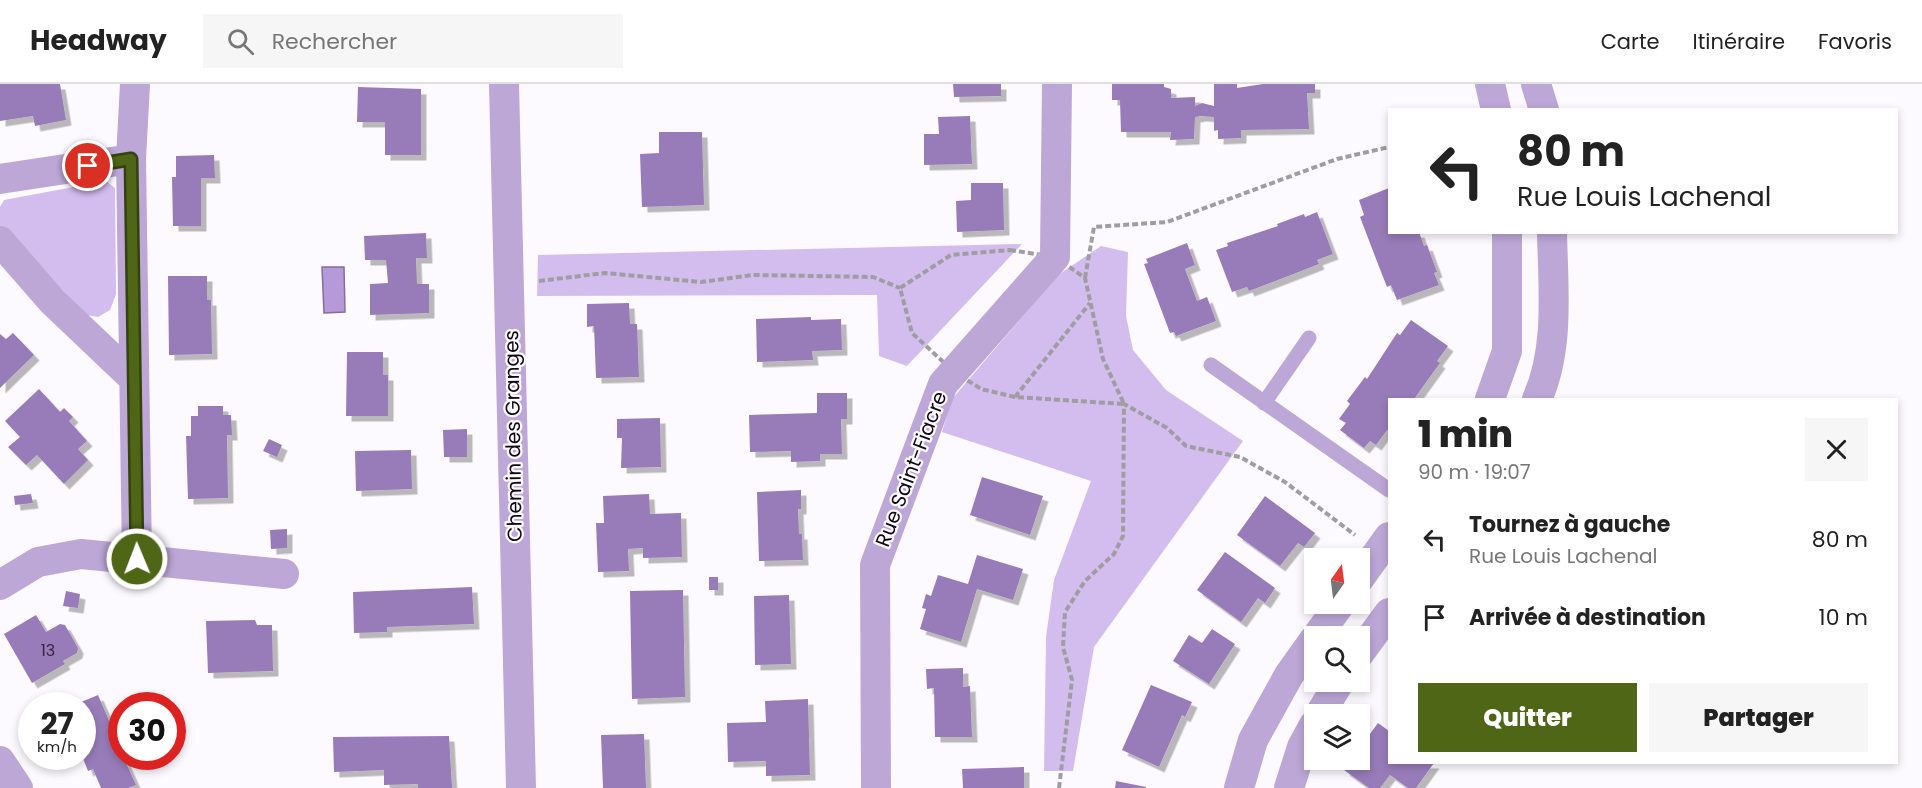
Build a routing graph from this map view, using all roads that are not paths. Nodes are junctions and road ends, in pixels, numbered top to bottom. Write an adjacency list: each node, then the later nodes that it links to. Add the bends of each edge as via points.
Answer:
1 (135, 84): 8 (street)
2 (504, 84): 31 (street, Chemin des Granges)
3 (1057, 84): 32 (street, Rue Saint-Fiacre, via 1055,257 943,384 874,566)
4 (1490, 84): 6 (street)
5 (1536, 84): 7 (street)
6 (1496, 108)
7 (1543, 108)
8 (131, 159): 9 (street); 15 (street)
9 (0, 179)
10 (1507, 234): 16 (street, via 1507,351)
11 (1552, 234): 17 (street, via 1551,342)
12 (0, 241): 15 (street, via 52,301)
13 (1309, 338): 18 (lane)
14 (1211, 365): 18 (lane)
15 (133, 378): 21 (street)
16 (1490, 398)
17 (1537, 398)
18 (1264, 403): 19 (lane)
19 (1388, 489)
20 (1388, 538): 22 (street)
21 (137, 559): 23 (street); 24 (street, via 81,554 38,562)
22 (1370, 564)
23 (284, 574)
24 (0, 585)
25 (1388, 614): 26 (street)
26 (1370, 639)
27 (1304, 654): 33 (street, via 1253,740)
28 (1304, 743): 34 (street)
29 (0, 761): 30 (street)
30 (18, 788)
31 (521, 788)
32 (876, 788)
33 (1239, 788)
34 (1289, 788)

